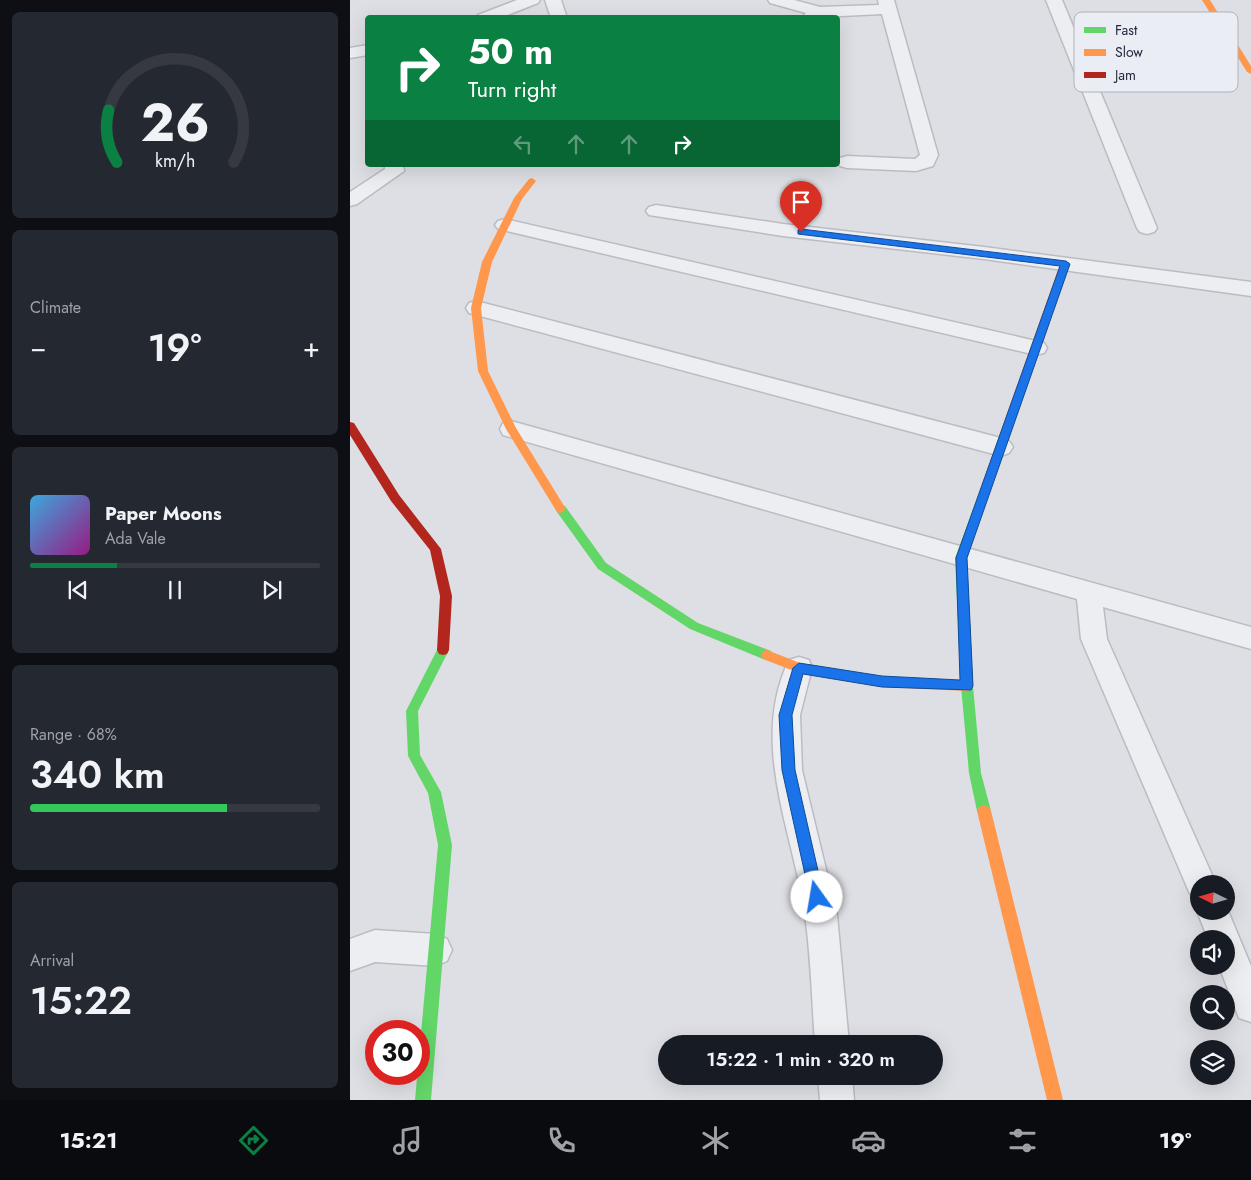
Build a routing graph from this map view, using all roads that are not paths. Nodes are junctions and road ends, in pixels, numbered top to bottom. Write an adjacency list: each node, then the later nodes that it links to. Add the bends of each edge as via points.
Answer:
1 (532, 0): 8 (street)
2 (553, 0): 9 (street)
3 (776, 0): 10 (street)
4 (1054, 0): 11 (street)
5 (1206, 0): 7 (street)
6 (887, 5): 10 (street); 17 (street, via 929,155 926,162 916,165)
7 (1214, 12)
8 (492, 15)
9 (558, 15)
10 (814, 15)
11 (1074, 49)
12 (365, 50): 14 (street)
13 (1238, 51): 15 (street)
14 (350, 53)
15 (1251, 72)
16 (1092, 92): 23 (street)
17 (847, 162)
18 (394, 167): 20 (street, via 395,171)
19 (532, 181): 22 (street, via 518,198)
20 (350, 200)
21 (656, 211): 24 (street, via 783,230)
22 (505, 225): 26 (street, via 487,262); 27 (street)
23 (1147, 228)
24 (1066, 264): 25 (street); 27 (street)
25 (1251, 289)
26 (476, 308): 29 (street, via 482,371); 30 (street)
27 (1036, 348): 30 (street)
28 (350, 426): 37 (street, via 395,498 435,549 446,596 442,650 412,711 414,756 434,792 445,845)
29 (511, 429): 31 (street); 34 (street, via 555,500 602,566 694,626)
30 (1001, 446): 31 (street)
31 (961, 558): 32 (street); 35 (street)
32 (1089, 594): 33 (street); 36 (street, via 1094,639)
33 (1251, 638)
34 (799, 668): 35 (street, via 882,682); 41 (street, via 786,715 788,770 821,915)
35 (967, 686): 45 (street, via 975,773)
36 (1197, 875)
37 (436, 950): 38 (street, via 375,946); 43 (street)
38 (350, 955)
39 (1235, 966): 40 (street)
40 (1251, 1006)
41 (831, 1035)
42 (836, 1085): 44 (street)
43 (423, 1100)
44 (837, 1100)
45 (1055, 1100)

